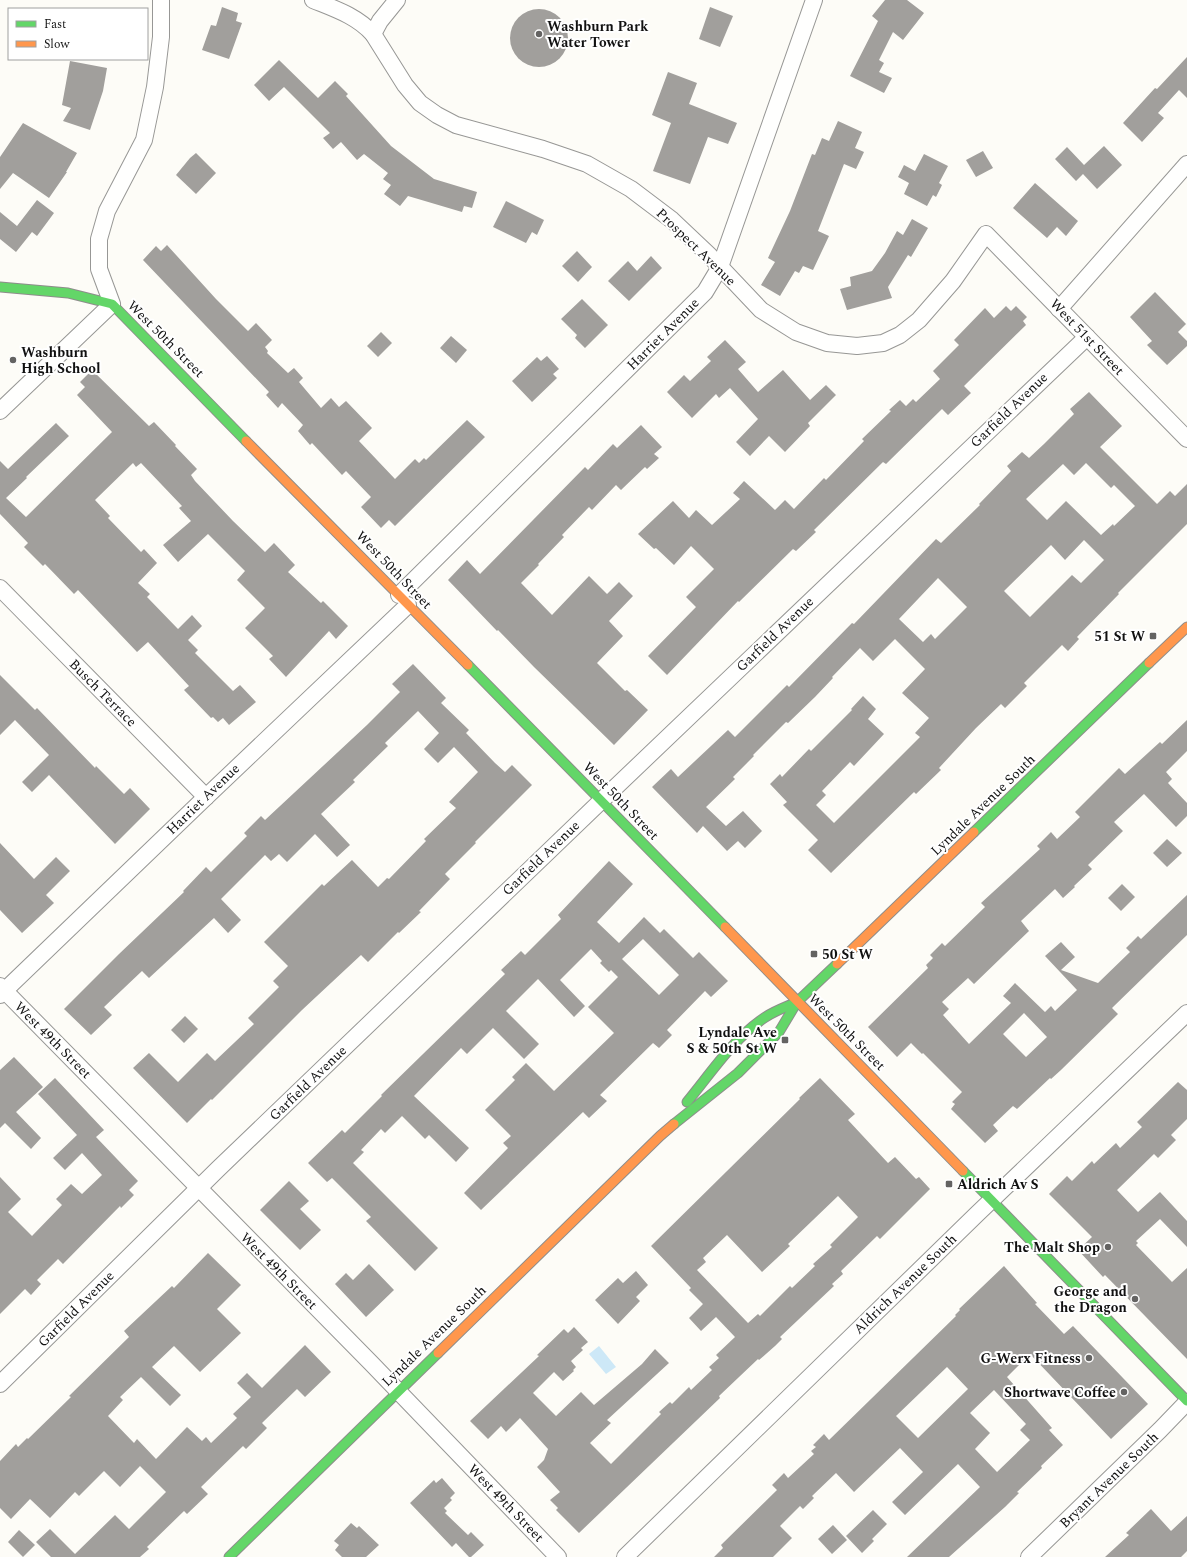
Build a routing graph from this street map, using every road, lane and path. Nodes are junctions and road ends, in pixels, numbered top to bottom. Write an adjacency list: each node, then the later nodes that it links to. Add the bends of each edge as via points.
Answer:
1 (161, 0): 10 (street, via 161,37 155,87 144,140 107,211 99,239 99,269)
2 (313, 0): 5 (street, Prospect Avenue, via 354,18)
3 (397, 0): 5 (street)
4 (814, 0): 8 (street, Harriet Avenue)
5 (373, 34): 8 (street, Prospect Avenue, via 405,85 420,103 436,115 456,125 587,164 631,189 672,220)
6 (1187, 164): 11 (street)
7 (986, 234): 8 (street, Prospect Avenue, via 953,281 919,320 900,334 876,344 857,346 827,343 796,332 761,310); 11 (street, West 51st Street)
8 (720, 267): 16 (street, Harriet Avenue, via 705,292)
9 (0, 287): 10 (main road, West 50th Street, via 68,293)
10 (112, 304): 13 (street); 16 (main road, West 50th Street)
11 (1059, 309): 12 (street, West 51st Street)
12 (1087, 337): 14 (street, West 51st Street); 19 (street, Garfield Avenue)
13 (0, 411)
14 (1187, 439)
15 (0, 588): 18 (street, Busch Terrace)
16 (403, 600): 18 (street, Harriet Avenue); 19 (main road, West 50th Street)
17 (1187, 627): 21 (main road, Lyndale Avenue South)
18 (206, 797): 20 (street, Harriet Avenue)
19 (601, 801): 21 (main road, West 50th Street); 24 (street, Garfield Avenue)
20 (2, 990): 24 (street, West 49th Street)
21 (797, 1002): 23 (main road, Lyndale Avenue South, via 779,1032 743,1068); 23 (main road, Lyndale Avenue South, via 764,1017 733,1046); 25 (main road, West 50th Street)
22 (1187, 1013): 25 (street, Aldrich Avenue South)
23 (660, 1136): 27 (main road, Lyndale Avenue South)
24 (198, 1188): 26 (street, Garfield Avenue); 27 (street, West 49th Street)
25 (992, 1199): 28 (main road, West 50th Street); 31 (street, Aldrich Avenue South)
26 (0, 1384)
27 (397, 1392): 29 (main road, Lyndale Avenue South); 30 (street, West 49th Street)
28 (1187, 1401): 32 (street, Bryant Avenue South)
29 (229, 1557)
30 (558, 1557)
31 (625, 1557)
32 (1029, 1557)

